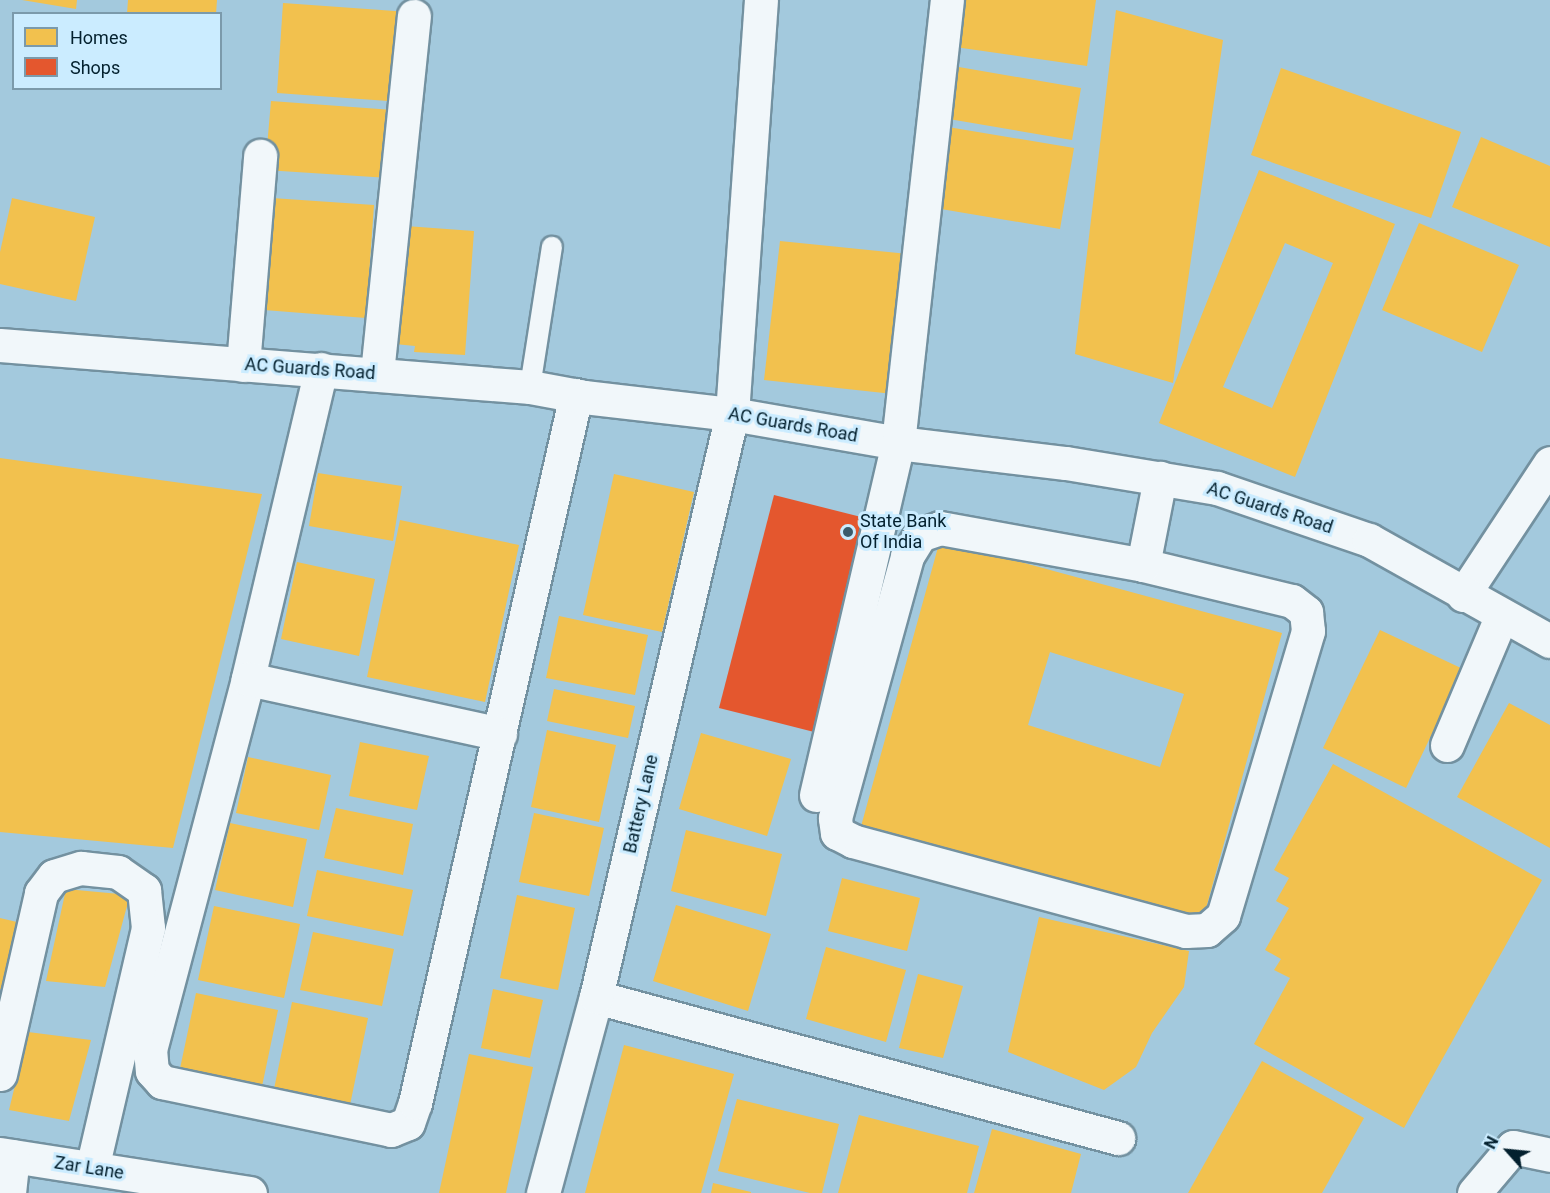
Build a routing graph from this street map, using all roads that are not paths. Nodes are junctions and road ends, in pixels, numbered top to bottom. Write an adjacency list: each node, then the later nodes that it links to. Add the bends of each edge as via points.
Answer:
1 (761, 0): 12 (street, Battery Lane)
2 (947, 0): 13 (street)
3 (414, 16): 9 (street)
4 (260, 156): 7 (street)
5 (552, 247): 10 (lane)
6 (0, 345): 7 (street, AC Guards Road)
7 (243, 365): 8 (street, AC Guards Road)
8 (321, 369): 9 (street, AC Guards Road); 20 (street)
9 (377, 373): 10 (street, AC Guards Road)
10 (530, 387): 11 (street, AC Guards Road)
11 (576, 395): 12 (street, AC Guards Road); 21 (street)
12 (732, 414): 13 (street, AC Guards Road); 24 (street, Battery Lane)
13 (898, 443): 15 (street, AC Guards Road, via 1066,462); 23 (street)
14 (1550, 463): 17 (street)
15 (1160, 478): 16 (street); 17 (street, AC Guards Road, via 1217,488 1369,540)
16 (1143, 565): 16 (street, via 1292,601 1306,612 1308,631 1223,916 1208,930 1186,931 853,841 837,833 835,818 907,556 920,535 940,528)
17 (1463, 595): 18 (street, AC Guards Road)
18 (1502, 615): 19 (street, AC Guards Road); 22 (street)
19 (1550, 641)
20 (248, 679): 21 (street); 21 (street, via 150,1049 152,1071 162,1082 391,1130 408,1123)
21 (500, 734)
22 (1446, 745)
23 (816, 795)
24 (596, 997): 26 (street); 32 (street, Battery Lane)
25 (0, 1074): 29 (street, via 41,893 54,876 81,868 118,872 144,890 148,928)
26 (1119, 1138)
27 (7, 1155): 29 (street, Zar Lane); 30 (street)
28 (1550, 1155): 33 (street, via 1514,1148)
29 (92, 1168): 31 (street, Zar Lane)
30 (9, 1193)
31 (250, 1193)
32 (543, 1193)
33 (1474, 1193)

